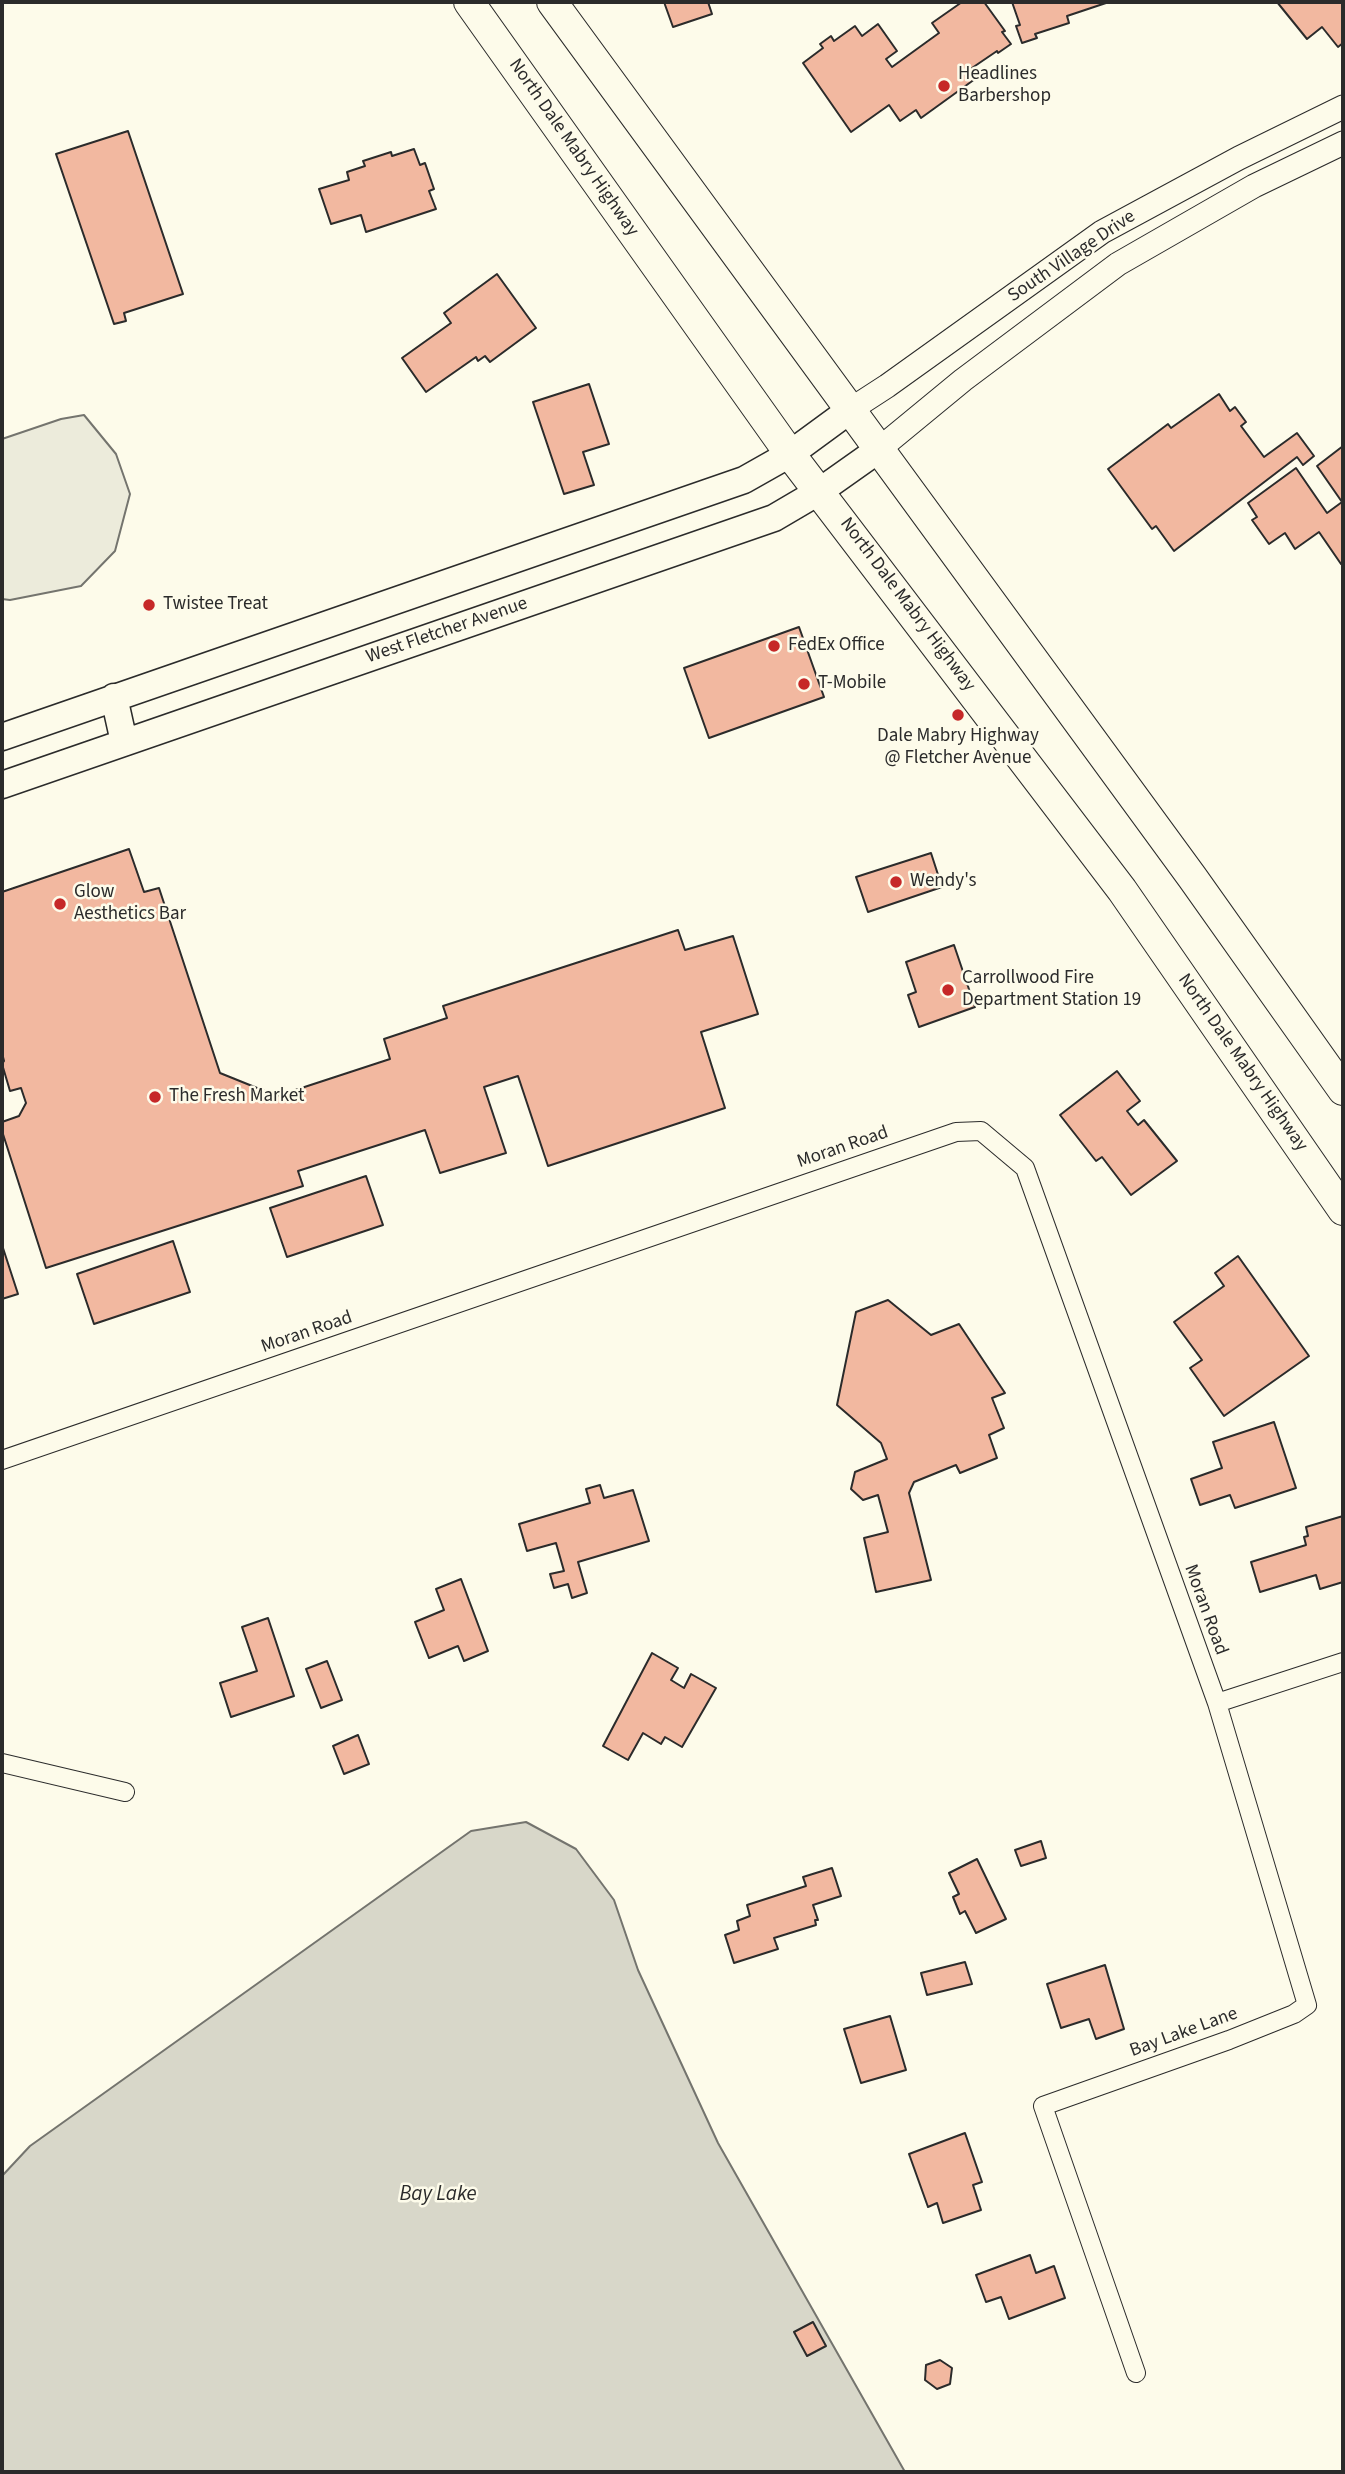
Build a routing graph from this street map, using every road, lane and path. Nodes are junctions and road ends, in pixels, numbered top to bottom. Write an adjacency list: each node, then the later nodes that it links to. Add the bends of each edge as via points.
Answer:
1 (469, 2): 7 (main road, North Dale Mabry Highway)
2 (552, 2): 5 (main road)
3 (1343, 107): 5 (street, South Village Drive, via 1102,232)
4 (1343, 143): 6 (street, South Village Drive, via 1254,186 1118,264)
5 (850, 410): 6 (main road); 7 (main road)
6 (878, 450): 8 (main road, West Fletcher Avenue); 13 (main road)
7 (790, 453): 8 (main road, North Dale Mabry Highway); 9 (main road, via 744,480)
8 (820, 491): 11 (main road, West Fletcher Avenue, via 774,518); 14 (main road, North Dale Mabry Highway, via 1122,890)
9 (114, 697): 10 (main road); 11 (main road)
10 (2, 737)
11 (124, 742): 12 (main road, West Fletcher Avenue)
12 (2, 785)
13 (1343, 1090)
14 (1343, 1210)
15 (2, 1460): 17 (street, Moran Road, via 956,1132 981,1131 1025,1168)
16 (1343, 1662): 17 (street)
17 (1217, 1703): 20 (street, Bay Lake Lane, via 1307,2005 1229,2040 1043,2106)
18 (2, 1763): 19 (street)
19 (125, 1792)
20 (1136, 2373)

